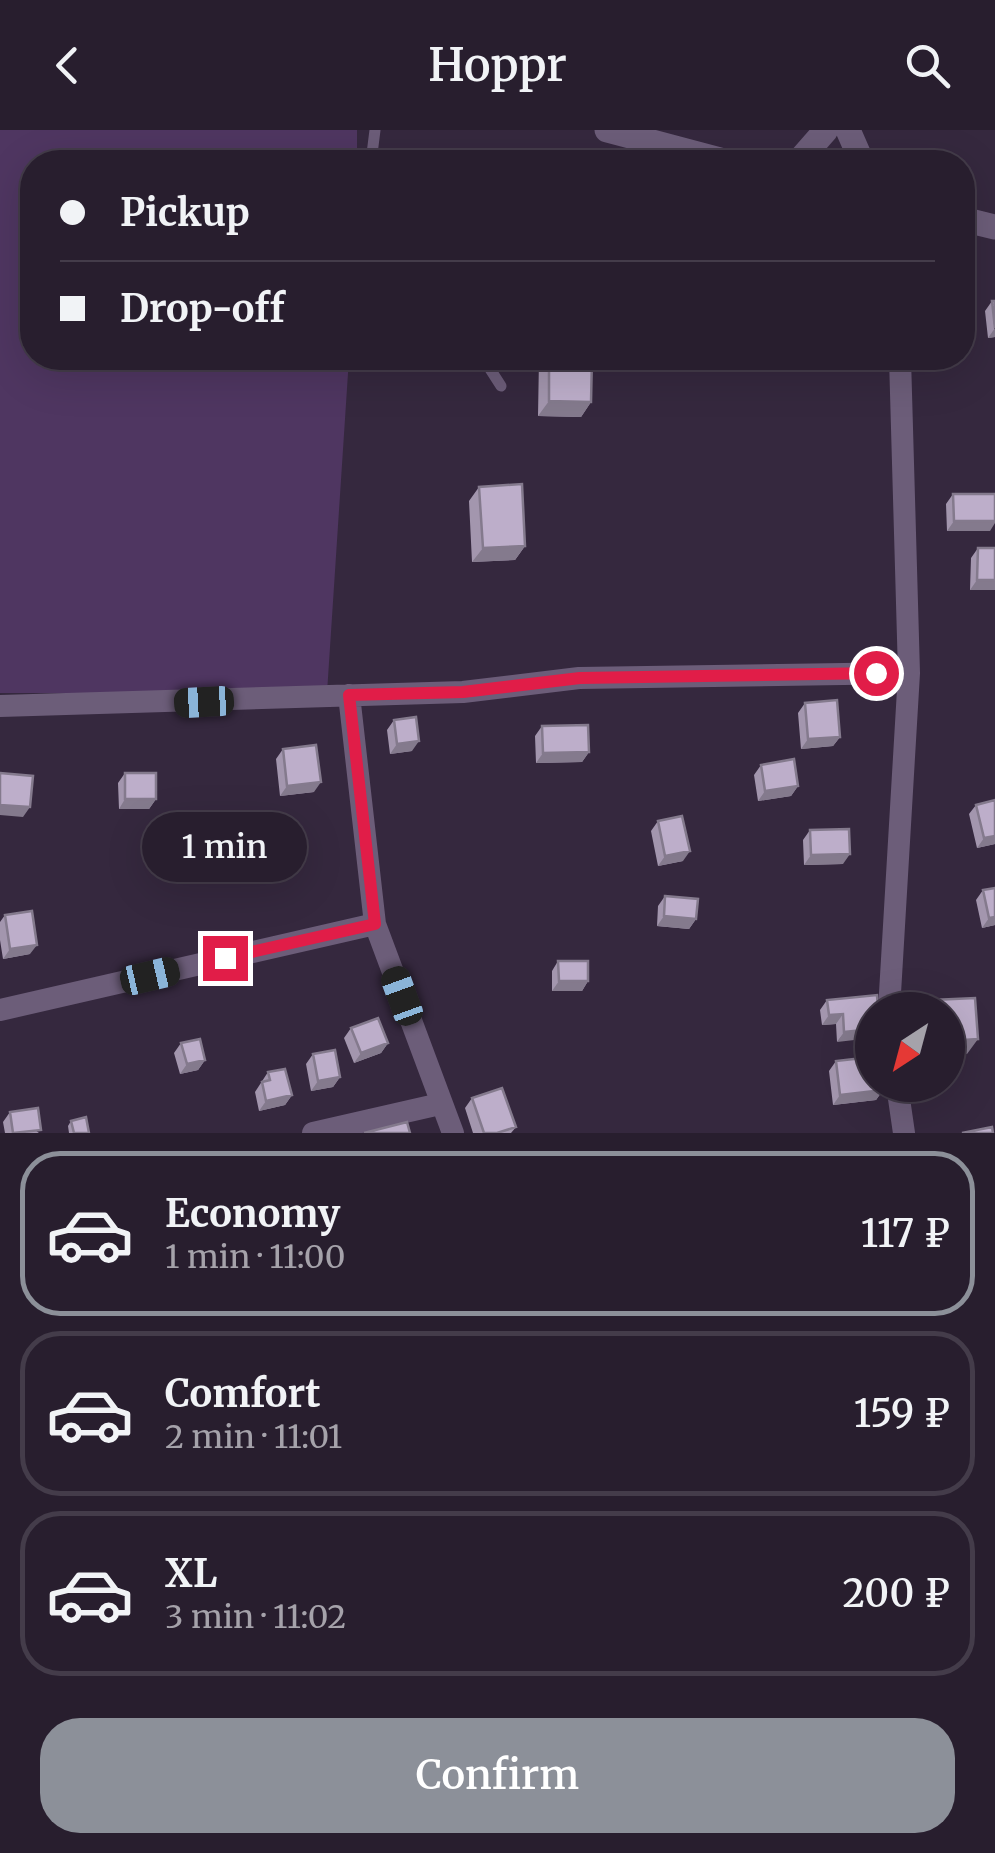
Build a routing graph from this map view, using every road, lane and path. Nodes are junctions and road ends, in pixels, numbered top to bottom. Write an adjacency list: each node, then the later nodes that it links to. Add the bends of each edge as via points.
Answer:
1 (608, 130): 3 (street)
2 (826, 130): 4 (street)
3 (683, 150)
4 (808, 150)
5 (490, 370): 7 (lane)
6 (900, 370): 8 (street)
7 (500, 386)
8 (909, 673): 9 (street, via 598,678); 12 (street)
9 (349, 695): 10 (street); 11 (street)
10 (0, 706)
11 (375, 924): 13 (street); 15 (street)
12 (890, 992)
13 (0, 1010)
14 (899, 1102): 18 (street)
15 (440, 1104): 16 (street); 17 (street)
16 (312, 1133)
17 (453, 1133)
18 (904, 1133)

